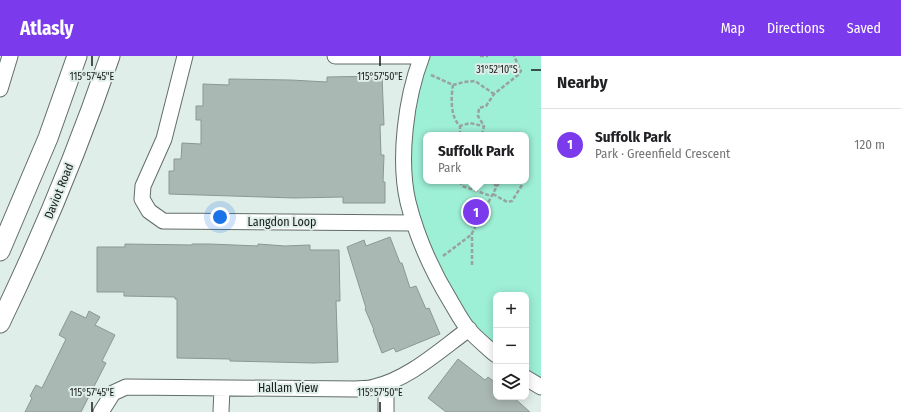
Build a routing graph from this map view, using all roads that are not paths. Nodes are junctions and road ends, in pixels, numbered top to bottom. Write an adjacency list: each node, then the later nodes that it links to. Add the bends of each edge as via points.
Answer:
1 (10, 56): 7 (street)
2 (77, 56): 9 (street, via 45,145)
3 (110, 56): 10 (street, Daviot Road, via 65,178)
4 (185, 56): 8 (street, Langdon Loop, via 164,139 143,186 142,199 149,211 163,221)
5 (335, 56): 6 (street)
6 (422, 56): 8 (street, via 411,90 405,139 407,192)
7 (0, 89)
8 (414, 223): 11 (street, via 432,270)
9 (0, 251)
10 (0, 323)
11 (469, 329): 12 (street); 14 (street, Hallam View, via 415,369)
12 (493, 352)
13 (529, 380): 15 (street)
14 (386, 384): 16 (street, Hallam View, via 356,389); 19 (street)
15 (541, 387)
16 (222, 388): 17 (street, Hallam View, via 126,387 113,393); 18 (street)
17 (101, 412)
18 (221, 412)
19 (386, 412)

